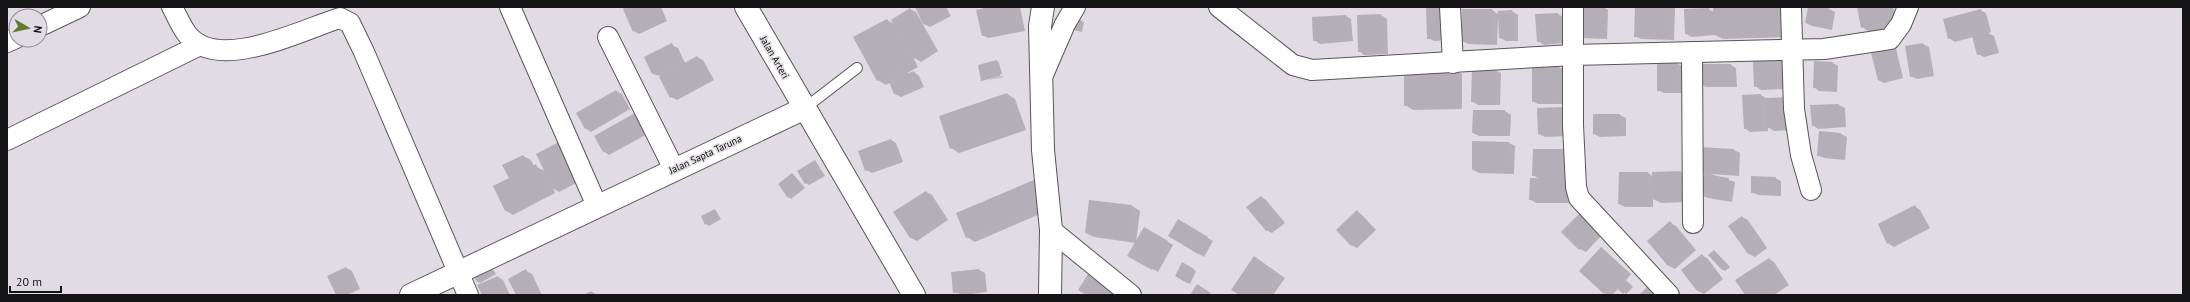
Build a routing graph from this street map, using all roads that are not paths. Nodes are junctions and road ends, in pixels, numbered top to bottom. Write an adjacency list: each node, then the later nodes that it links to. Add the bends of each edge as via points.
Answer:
1 (80, 7): 12 (street)
2 (172, 7): 14 (street, via 187,35)
3 (510, 7): 25 (street)
4 (746, 7): 21 (street, Jalan Arteri)
5 (1043, 7): 20 (street, via 1040,26)
6 (1075, 7): 20 (street)
7 (1219, 7): 18 (street, via 1293,65 1304,69)
8 (1450, 7): 18 (street)
9 (1573, 7): 17 (street)
10 (1791, 7): 15 (street)
11 (1908, 7): 15 (street, via 1901,24 1890,38 1824,49)
12 (49, 17)
13 (608, 37): 23 (street)
14 (200, 45): 22 (street); 28 (street, via 241,51 340,18 350,23 371,66)
15 (1793, 49): 16 (street); 24 (street, via 1794,109 1801,155)
16 (1692, 52): 17 (street); 26 (street)
17 (1574, 55): 18 (street); 34 (street, via 1573,125 1576,187 1579,198)
18 (1453, 63)
19 (857, 68): 21 (lane)
20 (1042, 77): 27 (street, via 1043,150)
21 (805, 108): 23 (street, Jalan Sapta Taruna); 31 (street)
22 (7, 140)
23 (674, 169): 25 (street, Jalan Sapta Taruna)
24 (1811, 190)
25 (597, 206): 28 (street, Jalan Sapta Taruna)
26 (1693, 223)
27 (1051, 230): 32 (street); 33 (street)
28 (458, 273): 29 (street, Jalan Sapta Taruna); 30 (street)
29 (410, 295)
30 (468, 295)
31 (914, 295)
32 (1050, 295)
33 (1131, 295)
34 (1669, 295)

